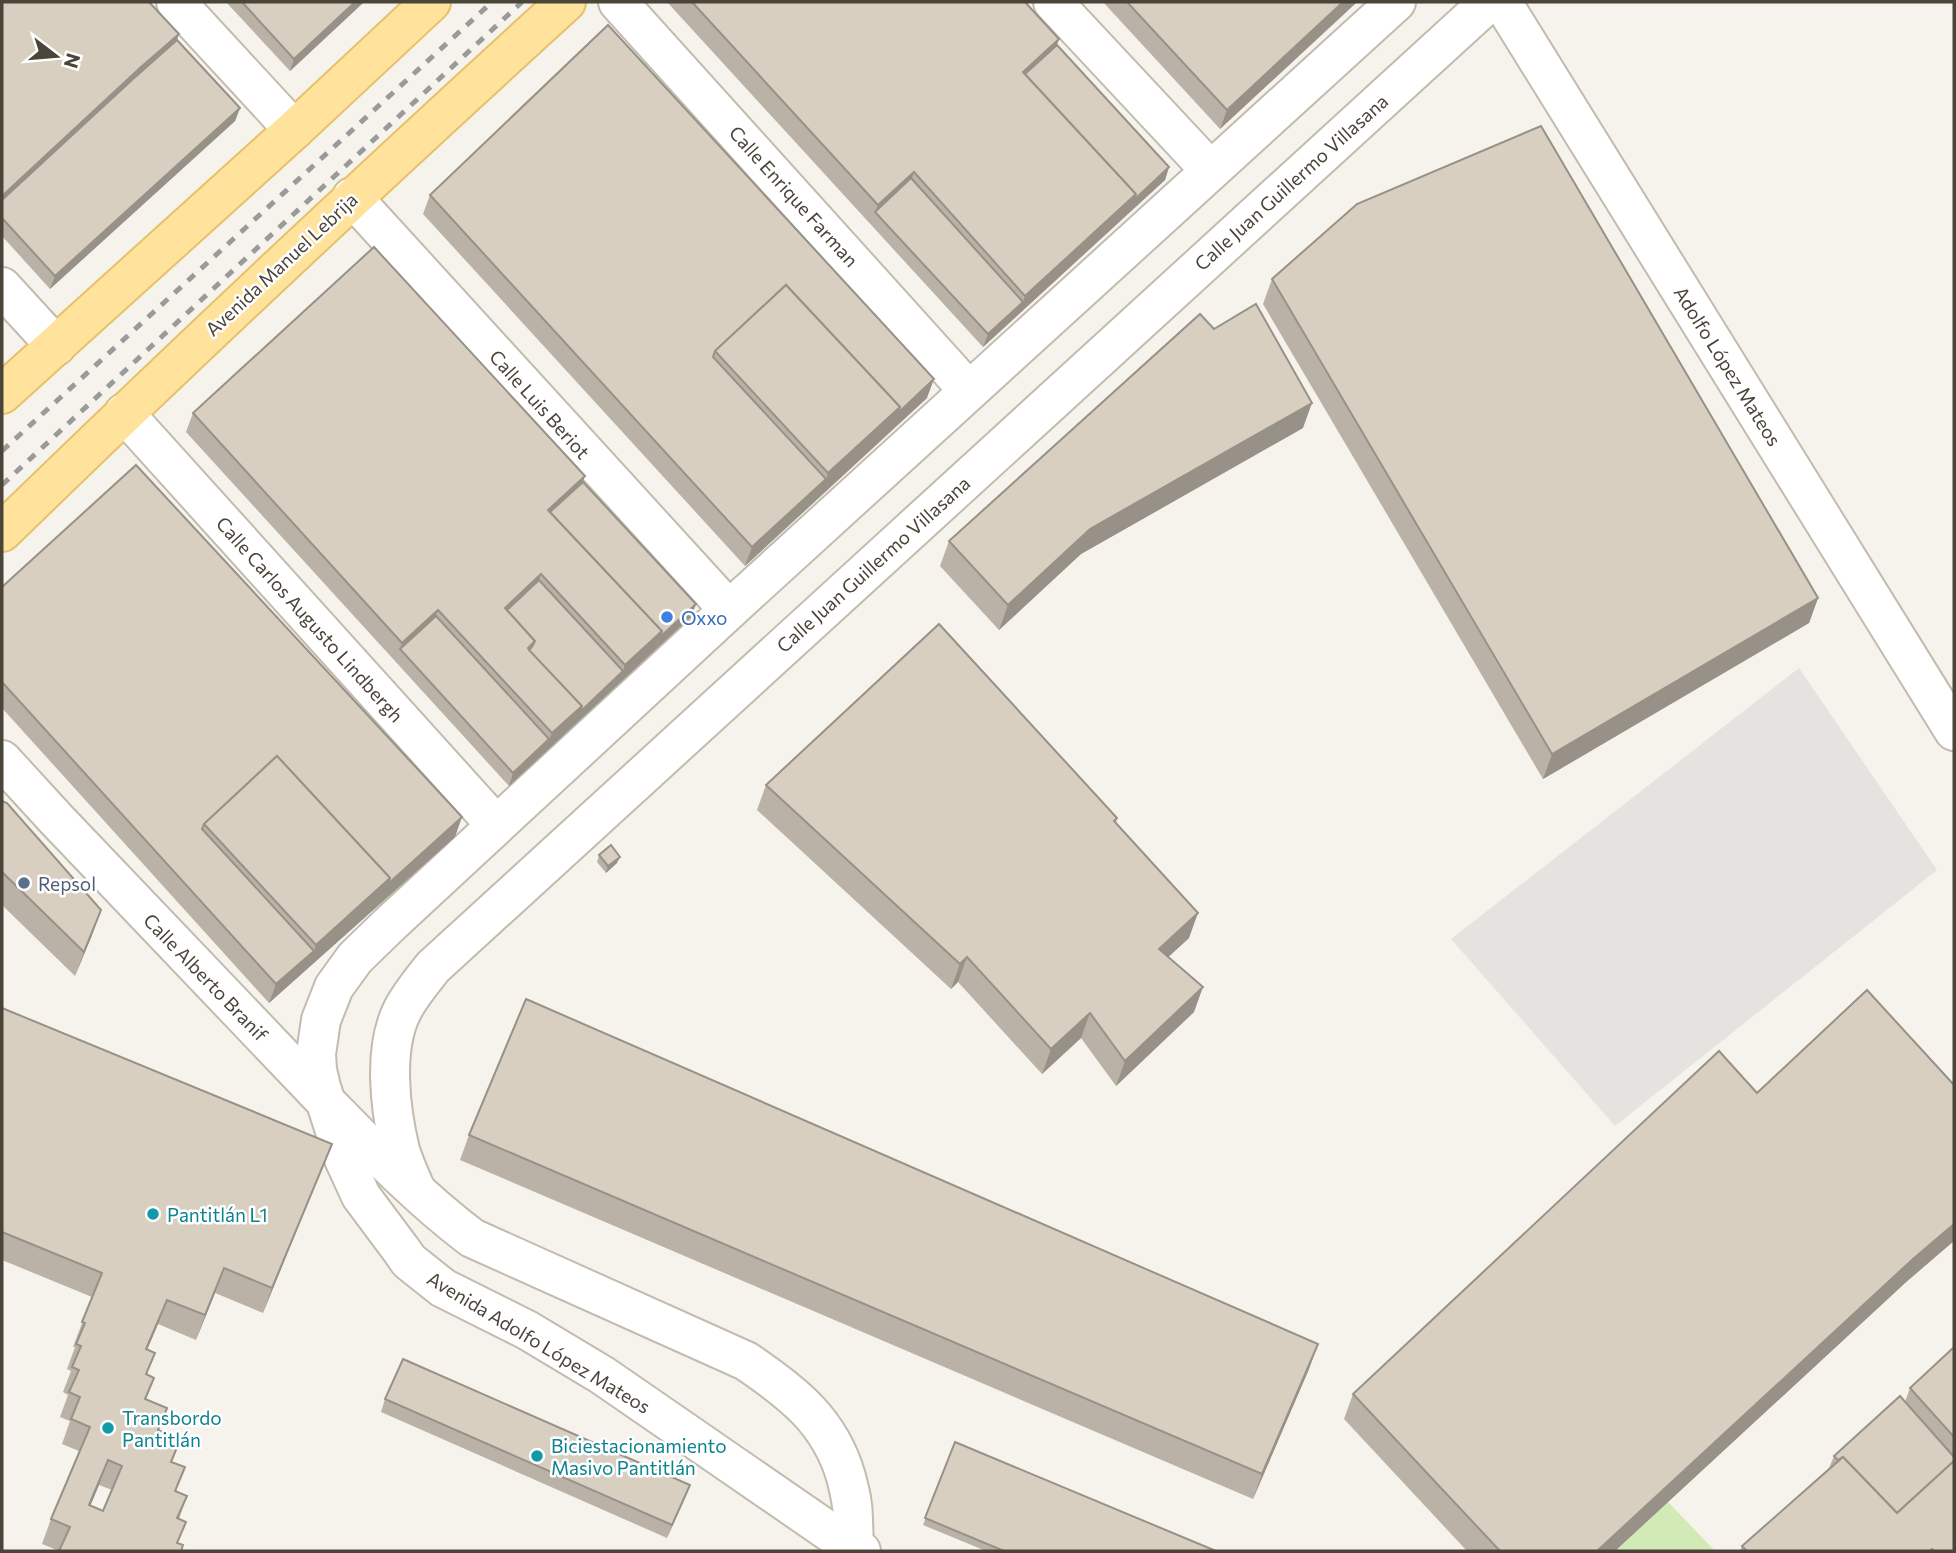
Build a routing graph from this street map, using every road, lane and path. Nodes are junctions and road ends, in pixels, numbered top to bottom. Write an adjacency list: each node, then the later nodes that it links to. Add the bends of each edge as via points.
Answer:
1 (176, 2): 9 (street)
2 (431, 2): 9 (main road)
3 (566, 2): 11 (main road, Avenida Manuel Lebrija)
4 (618, 2): 14 (street, Calle Enrique Farman)
5 (1053, 2): 10 (street)
6 (1396, 2): 10 (street)
7 (1489, 2): 23 (street, Calle Juan Guillermo Villasana, via 433,967 402,1010 391,1048 395,1128)
8 (1502, 2): 19 (street, Adolfo López Mateos)
9 (294, 130): 13 (main road)
10 (1210, 170): 14 (street)
11 (352, 197): 16 (main road, Avenida Manuel Lebrija); 18 (street, Calle Luis Beriot)
12 (2, 287): 13 (street)
13 (56, 346): 15 (main road)
14 (969, 391): 18 (street)
15 (2, 394)
16 (124, 413): 17 (main road, Avenida Manuel Lebrija); 21 (street, Calle Carlos Augusto Lindbergh)
17 (2, 532)
18 (729, 610): 21 (street)
19 (1954, 731)
20 (2, 760): 22 (street, Calle Alberto Branif)
21 (496, 825): 22 (street, via 344,971 321,1020 318,1038 317,1070)
22 (326, 1102): 23 (street, Calle Alberto Branif); 24 (street, Avenida Adolfo López Mateos, via 361,1196 409,1261 443,1287 603,1376)
23 (416, 1190): 24 (street, Avenida Adolfo López Mateos, via 472,1238 746,1361 777,1382 825,1430 841,1460 853,1502)
24 (855, 1550)

